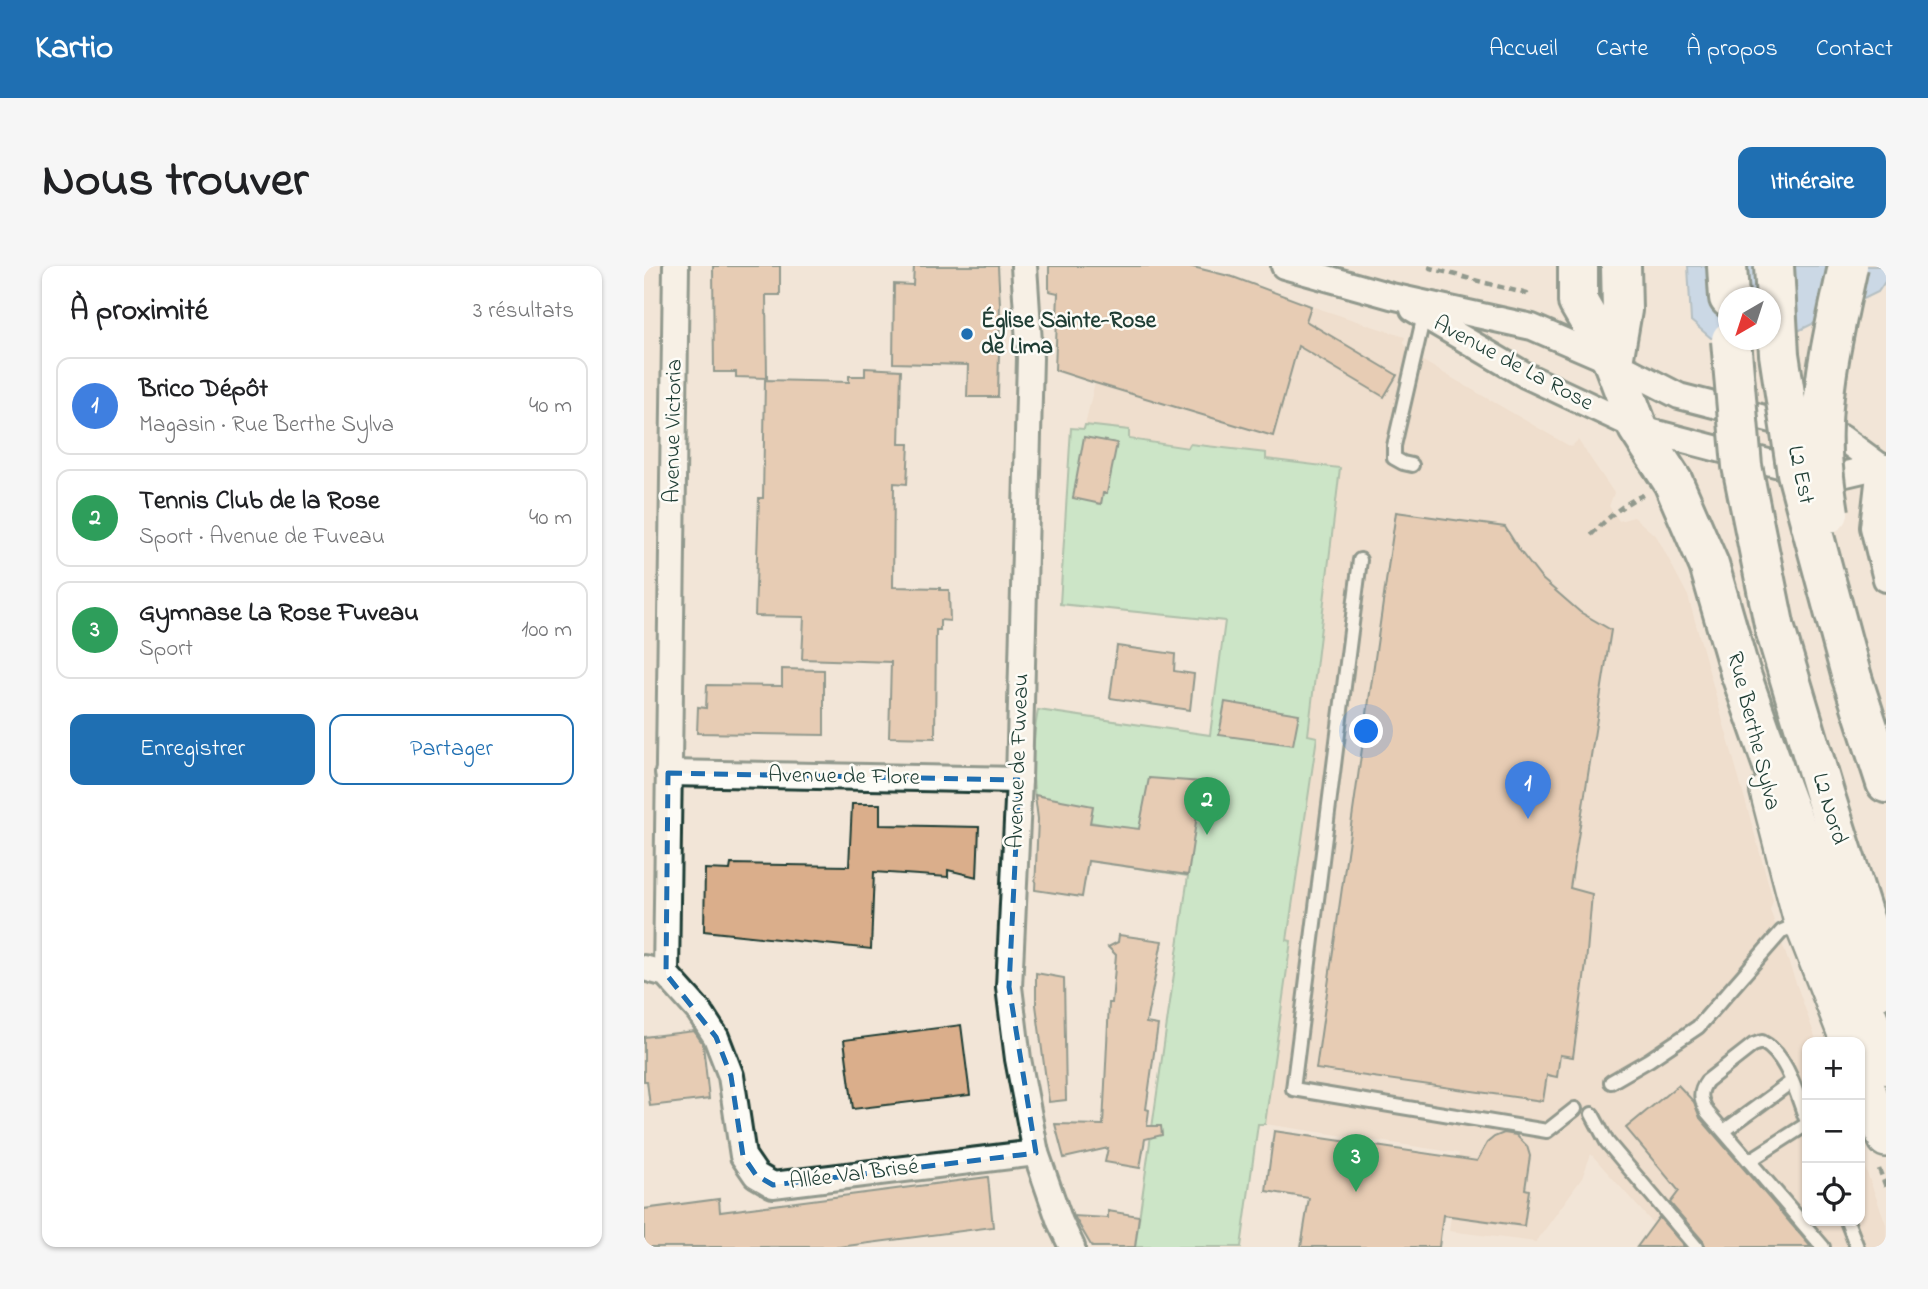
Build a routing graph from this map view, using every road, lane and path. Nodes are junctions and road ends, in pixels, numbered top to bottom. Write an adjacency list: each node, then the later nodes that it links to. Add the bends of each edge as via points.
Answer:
1 (676, 266): 23 (street, Avenue Victoria)
2 (1024, 266): 24 (street, Avenue de Fuveau, via 1030,358)
3 (1284, 266): 10 (street, Avenue de La Rose)
4 (1578, 266): 13 (main road, Rue Berthe Sylva, via 1578,302)
5 (1621, 266): 13 (main road, via 1622,310)
6 (1727, 266): 9 (main road)
7 (1774, 266): 22 (main road, L2 Est, bridge, via 1779,354 1797,473)
8 (1849, 266): 22 (main road, bridge, via 1832,342 1822,453)
9 (1728, 287)
10 (1391, 296): 11 (street, Avenue de La Rose); 13 (street, Avenue de La Rose, via 1532,327)
11 (1424, 315): 14 (street, Avenue de La Rose, via 1527,376); 15 (lane, via 1394,446 1394,458)
12 (1732, 350): 28 (main road, L2 Nord, bridge, via 1742,466 1775,629)
13 (1612, 362): 14 (main road, Rue Berthe Sylva); 16 (street, Avenue de La Rose, via 1679,396 1842,438)
14 (1638, 429): 16 (street, Avenue de La Rose, via 1829,478); 21 (main road, Rue Berthe Sylva, via 1673,482 1709,565)
15 (1412, 465)
16 (1883, 467): 20 (street, via 1873,527)
17 (1630, 501): 18 (path)
18 (1591, 535)
19 (1360, 560): 34 (lane, via 1293,1089 1547,1131)
20 (1886, 579)
21 (1740, 672): 26 (street, Rue Berthe Sylva); 30 (main road)
22 (1852, 678): 25 (main road)
23 (668, 773): 24 (street, Avenue de Flore); 27 (street, Avenue Victoria)
24 (1019, 780): 40 (street, Avenue de Fuveau, via 1009,987)
25 (1886, 783)
26 (1802, 922): 29 (street, Rue Berthe Sylva); 31 (lane, via 1782,931 1698,1027)
27 (655, 971): 40 (street, Allée Val Brisé, via 699,1010 716,1037 731,1076 743,1156 756,1175 773,1185)
28 (1886, 988)
29 (1847, 1037)
30 (1886, 1065)
31 (1611, 1082)
32 (1791, 1082): 35 (lane); 38 (lane); 38 (lane, via 1772,1047 1762,1042 1752,1045 1702,1088 1700,1098 1707,1112)
33 (1865, 1083): 39 (street)
34 (1575, 1109)
35 (1802, 1110)
36 (1592, 1114): 44 (lane, via 1607,1142)
37 (1802, 1126): 41 (lane)
38 (1724, 1131): 41 (lane)
39 (1886, 1139)
40 (1036, 1153): 43 (street, Avenue de Fuveau)
41 (1749, 1161): 45 (lane)
42 (1849, 1226): 46 (lane)
43 (1072, 1247)
44 (1696, 1247)
45 (1823, 1247)
46 (1857, 1247)

